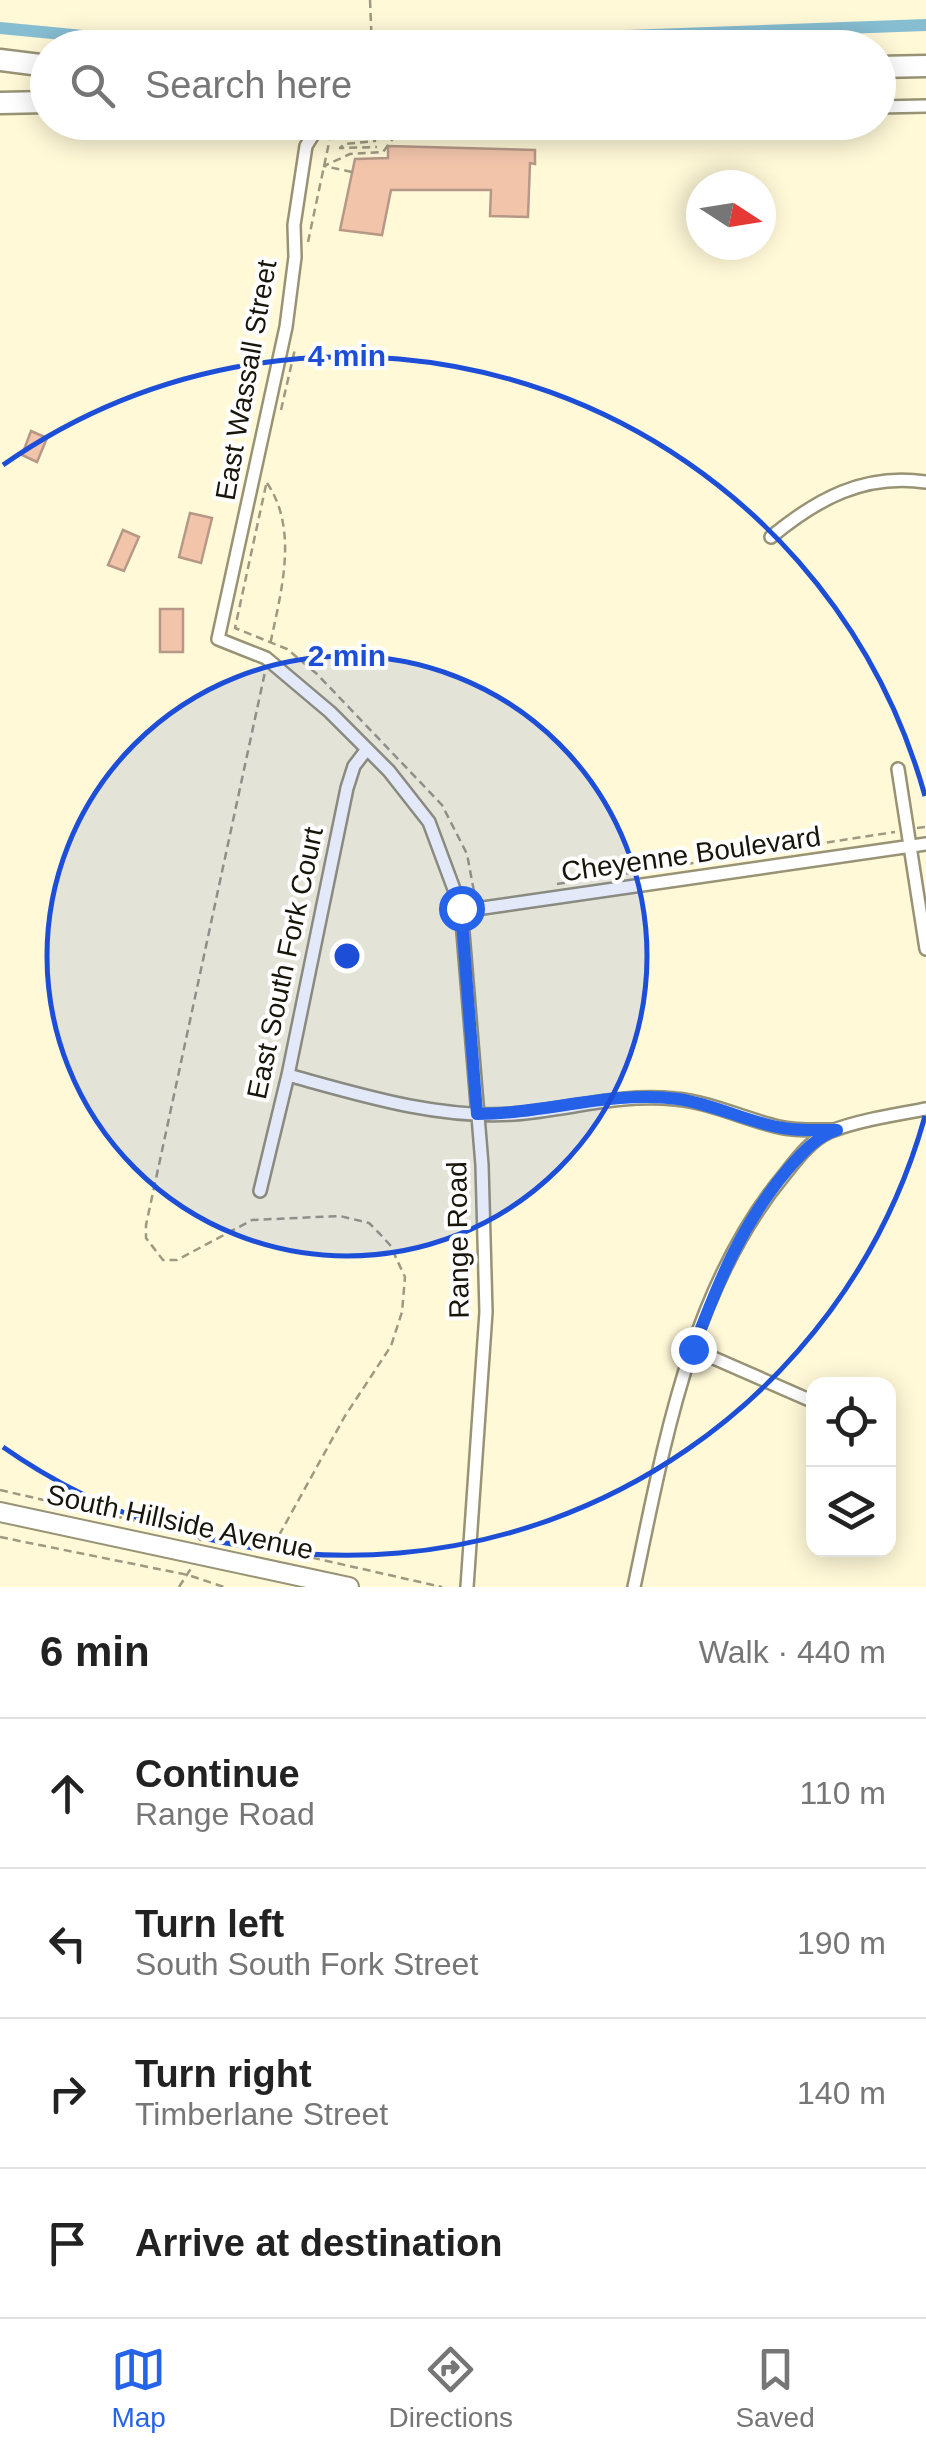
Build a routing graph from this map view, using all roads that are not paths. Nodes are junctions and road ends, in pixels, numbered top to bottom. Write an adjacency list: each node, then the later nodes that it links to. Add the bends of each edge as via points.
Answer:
1 (0, 60): 2 (highway)
2 (30, 64)
3 (926, 66): 4 (highway)
4 (896, 67)
5 (30, 102): 6 (highway)
6 (0, 103)
7 (926, 106): 8 (street)
8 (896, 107)
9 (310, 140): 12 (street, East Wassall Street, via 262,481)
10 (926, 482): 11 (street, via 854,485)
11 (771, 537)
12 (218, 640): 13 (street, Range Road, via 266,658)
13 (367, 749): 17 (street, Range Road, via 428,822); 19 (street, East South Fork Court, via 347,788)
14 (898, 769): 16 (street)
15 (926, 844): 16 (street, Cheyenne Boulevard)
16 (910, 846): 17 (street, Cheyenne Boulevard); 18 (street)
17 (462, 911): 21 (street, Range Road)
18 (926, 949)
19 (288, 1075): 21 (street, via 395,1104); 23 (street, East South Fork Court)
20 (926, 1109): 22 (street)
21 (477, 1114): 22 (street, via 676,1099 781,1128); 28 (street, Range Road, via 486,1312)
22 (837, 1130): 24 (street, via 804,1151 743,1230)
23 (260, 1191)
24 (693, 1349): 25 (street); 29 (street, via 664,1444)
25 (806, 1398)
26 (0, 1512): 27 (main road, South Hillside Avenue, via 198,1544)
27 (348, 1587)
28 (467, 1587)
29 (634, 1587)

